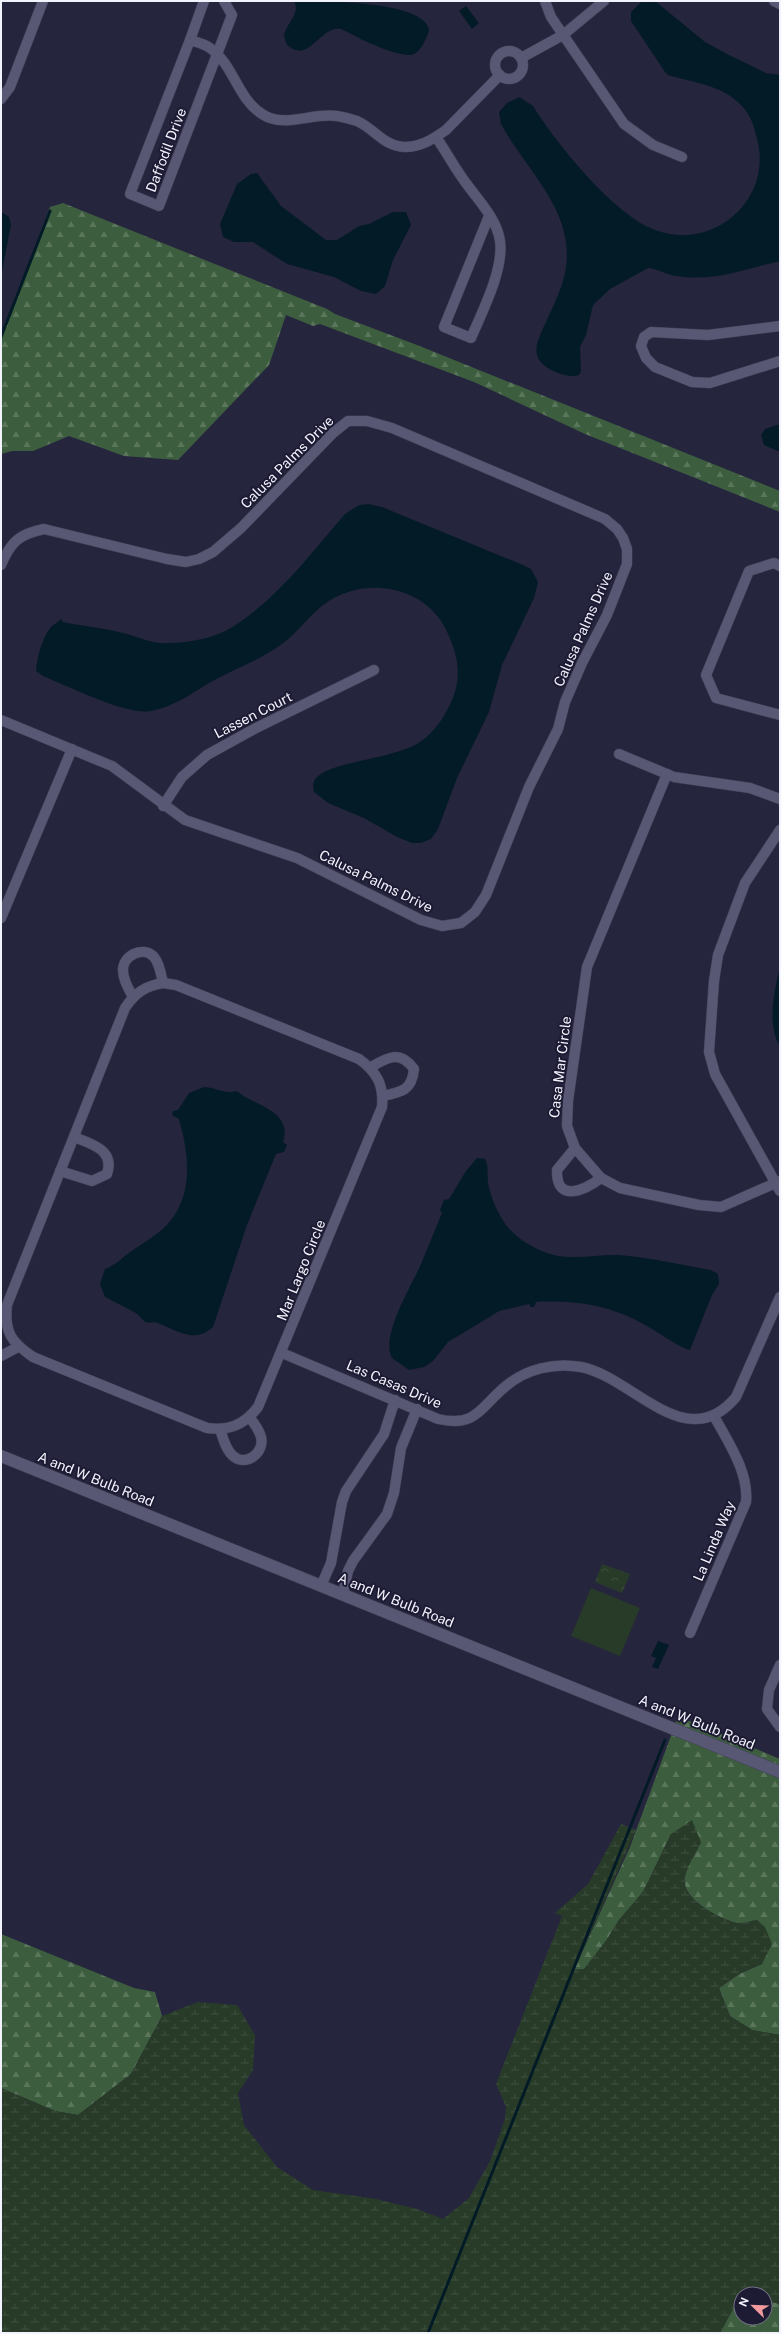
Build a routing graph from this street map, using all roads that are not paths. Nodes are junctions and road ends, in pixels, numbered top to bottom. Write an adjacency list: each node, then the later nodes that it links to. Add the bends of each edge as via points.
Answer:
1 (43, 1): 13 (street, via 10,87)
2 (204, 1): 9 (street, Daffodil Drive)
3 (224, 1): 10 (street, Daffodil Drive, via 232,15)
4 (545, 1): 8 (street, via 551,17)
5 (604, 1): 8 (street)
6 (774, 1): 7 (street)
7 (780, 4)
8 (563, 35): 11 (street); 15 (street, via 624,124 653,145)
9 (190, 40): 10 (street, via 209,48); 10 (street, Daffodil Drive, via 130,194 158,206)
10 (217, 55): 14 (street, via 223,60 246,99 264,116 293,120 325,115 337,116 358,122 384,142 396,146 419,146)
11 (521, 58): 12 (street, via 523,66 516,77 508,79); 12 (street, via 509,51 500,54 496,67)
12 (500, 75): 14 (street)
13 (1, 99)
14 (436, 137): 16 (street)
15 (682, 157)
16 (489, 216): 16 (street, via 500,242 498,261 492,286 471,338 444,327)
17 (780, 326): 18 (street, via 708,335 651,332 644,337 641,346 646,358 655,366 692,382 710,383)
18 (780, 361)
19 (1, 565): 28 (street, Calusa Palms Drive, via 14,541 30,532 44,529 167,559 186,562 198,559 213,552 233,536 333,433 348,421 367,421 392,428 605,518 623,538 627,564 607,615 565,702 558,729 529,787 486,895 476,912 461,923 442,926 421,920 297,858 185,820)
20 (780, 566): 22 (street, via 774,563 748,571 706,675 716,698)
21 (374, 670): 28 (street, Lassen Court, via 206,755 182,778)
22 (780, 715)
23 (1, 720): 24 (street, Calusa Palms Drive)
24 (72, 749): 28 (street, Calusa Palms Drive, via 112,766); 30 (street)
25 (619, 754): 26 (street)
26 (667, 774): 27 (street, via 696,782 750,788); 36 (street, Casa Mar Circle, via 587,967 567,1113 569,1137)
27 (780, 798)
28 (163, 806)
29 (780, 830): 39 (street, via 745,883 718,955 709,1052 715,1074)
30 (1, 918)
31 (163, 984): 32 (street, Mar Largo Circle, via 152,985); 32 (street, via 158,964 150,955 140,952 130,956 123,971); 33 (street, Mar Largo Circle, via 176,985 359,1059)
32 (133, 997): 35 (street, Mar Largo Circle, via 125,1008)
33 (371, 1067): 34 (street, Mar Largo Circle, via 382,1086); 34 (street, via 384,1059 396,1056 407,1060 414,1069 413,1081 406,1089)
34 (383, 1096): 43 (street, Mar Largo Circle, via 382,1107)
35 (74, 1137): 37 (street, Mar Largo Circle); 37 (street, via 106,1152 109,1158 107,1174 92,1181)
36 (575, 1148): 38 (street, Casa Mar Circle); 38 (street, via 557,1170 558,1181 562,1186 566,1190 577,1192)
37 (60, 1171): 41 (street, Mar Largo Circle)
38 (601, 1178): 39 (street, Casa Mar Circle, via 620,1188 699,1205 721,1207)
39 (779, 1185)
40 (780, 1297): 47 (street, Las Casas Drive, via 736,1397 728,1407)
41 (3, 1318): 42 (street, Mar Largo Circle, via 11,1338)
42 (18, 1347): 44 (street); 49 (street, Mar Largo Circle, via 54,1366 207,1428)
43 (282, 1353): 45 (street, Las Casas Drive); 48 (street, Mar Largo Circle, via 258,1407)
44 (1, 1356)
45 (395, 1400): 46 (street, Las Casas Drive); 51 (street, via 384,1434 346,1491 331,1563)
46 (417, 1409): 47 (street, Las Casas Drive, via 438,1419 461,1421 472,1418 506,1386 524,1374 546,1367 567,1366 580,1367 603,1375 675,1417 698,1419); 52 (street, via 401,1448 388,1514 353,1562 348,1571)
47 (714, 1416): 53 (street, La Linda Way, via 744,1478 746,1502)
48 (250, 1418): 49 (street, Mar Largo Circle, via 233,1428); 49 (street, via 261,1438 261,1449 254,1457 243,1460 232,1456)
49 (220, 1430)
50 (1, 1456): 51 (street, A and W Bulb Road)
51 (322, 1586): 52 (street, A and W Bulb Road)
52 (343, 1594): 56 (street, A and W Bulb Road)
53 (690, 1633)
54 (780, 1665): 55 (street, via 769,1690 767,1709)
55 (780, 1727)
56 (780, 1772)

